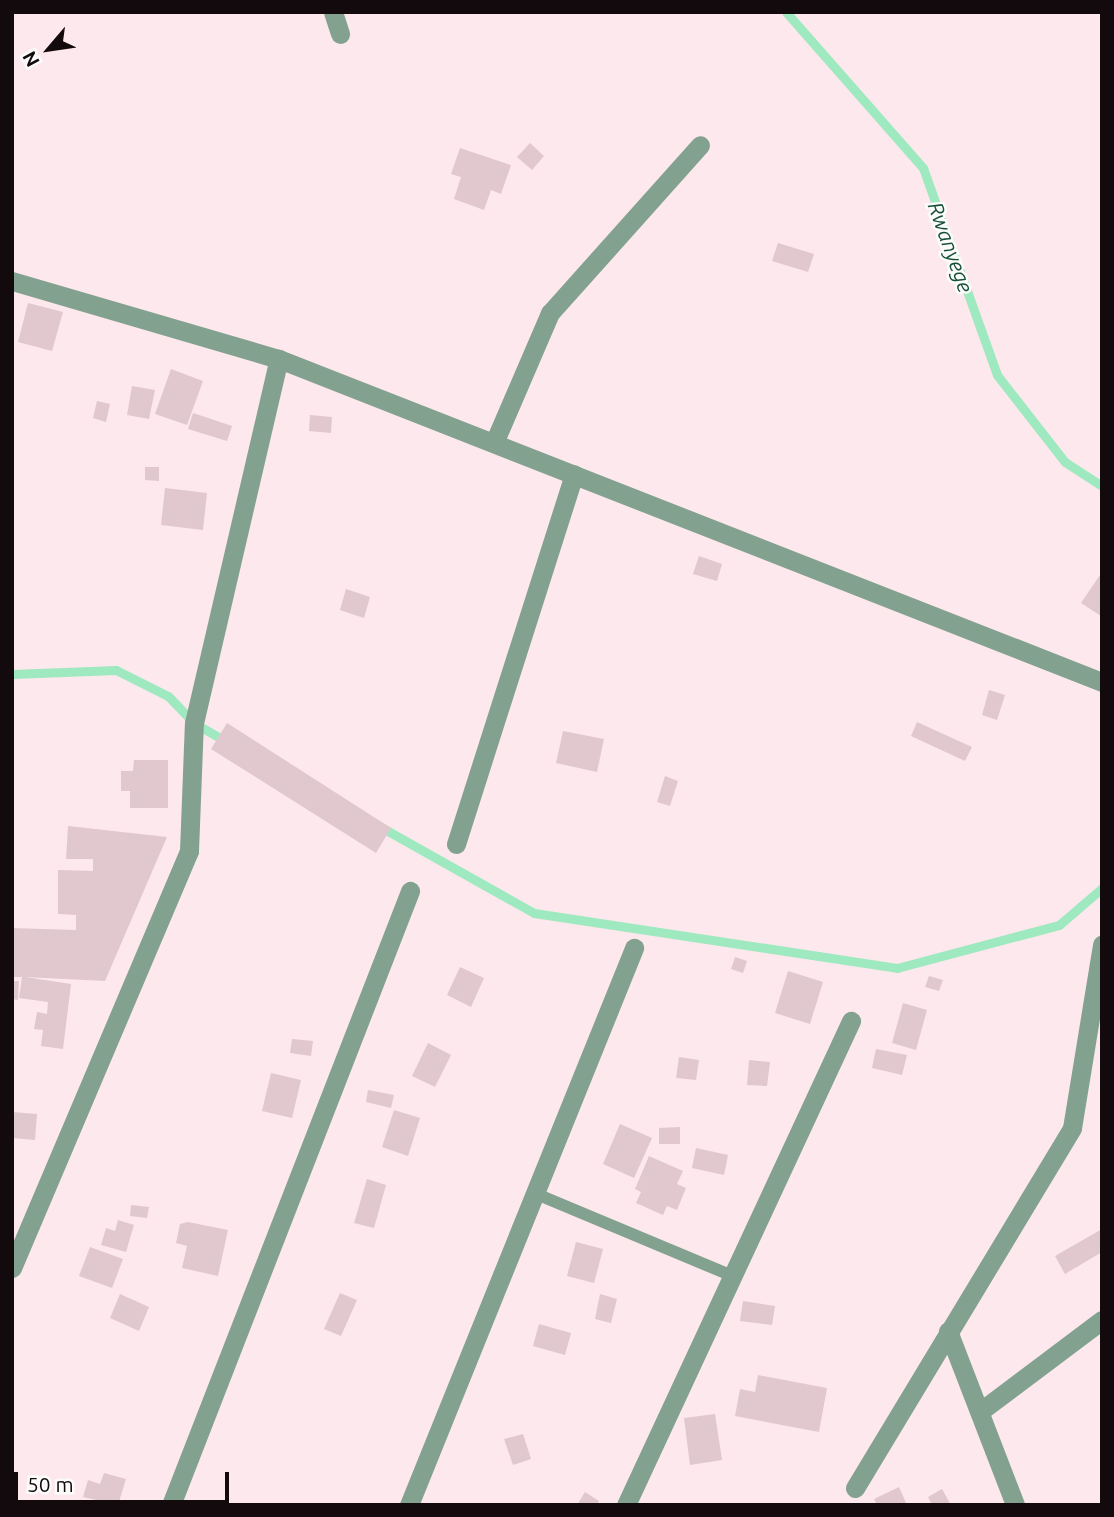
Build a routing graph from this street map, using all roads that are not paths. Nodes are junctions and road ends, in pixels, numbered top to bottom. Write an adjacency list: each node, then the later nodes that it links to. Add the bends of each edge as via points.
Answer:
1 (333, 12): 2 (street)
2 (340, 34)
3 (700, 145): 6 (street, via 550,313)
4 (12, 281): 5 (street)
5 (279, 359): 6 (street); 15 (street, via 194,723 189,851)
6 (494, 443): 7 (street)
7 (574, 474): 8 (street); 9 (street)
8 (1102, 681)
9 (456, 844)
10 (410, 891): 21 (street)
11 (1102, 944): 18 (street, via 1072,1128)
12 (634, 948): 14 (street)
13 (851, 1021): 16 (street)
14 (534, 1193): 16 (lane); 22 (street)
15 (12, 1268)
16 (730, 1275): 23 (street)
17 (1102, 1320): 19 (street)
18 (948, 1331): 19 (street); 20 (street)
19 (982, 1410): 24 (street)
20 (855, 1488)
21 (171, 1505)
22 (409, 1505)
23 (626, 1505)
24 (1015, 1505)

